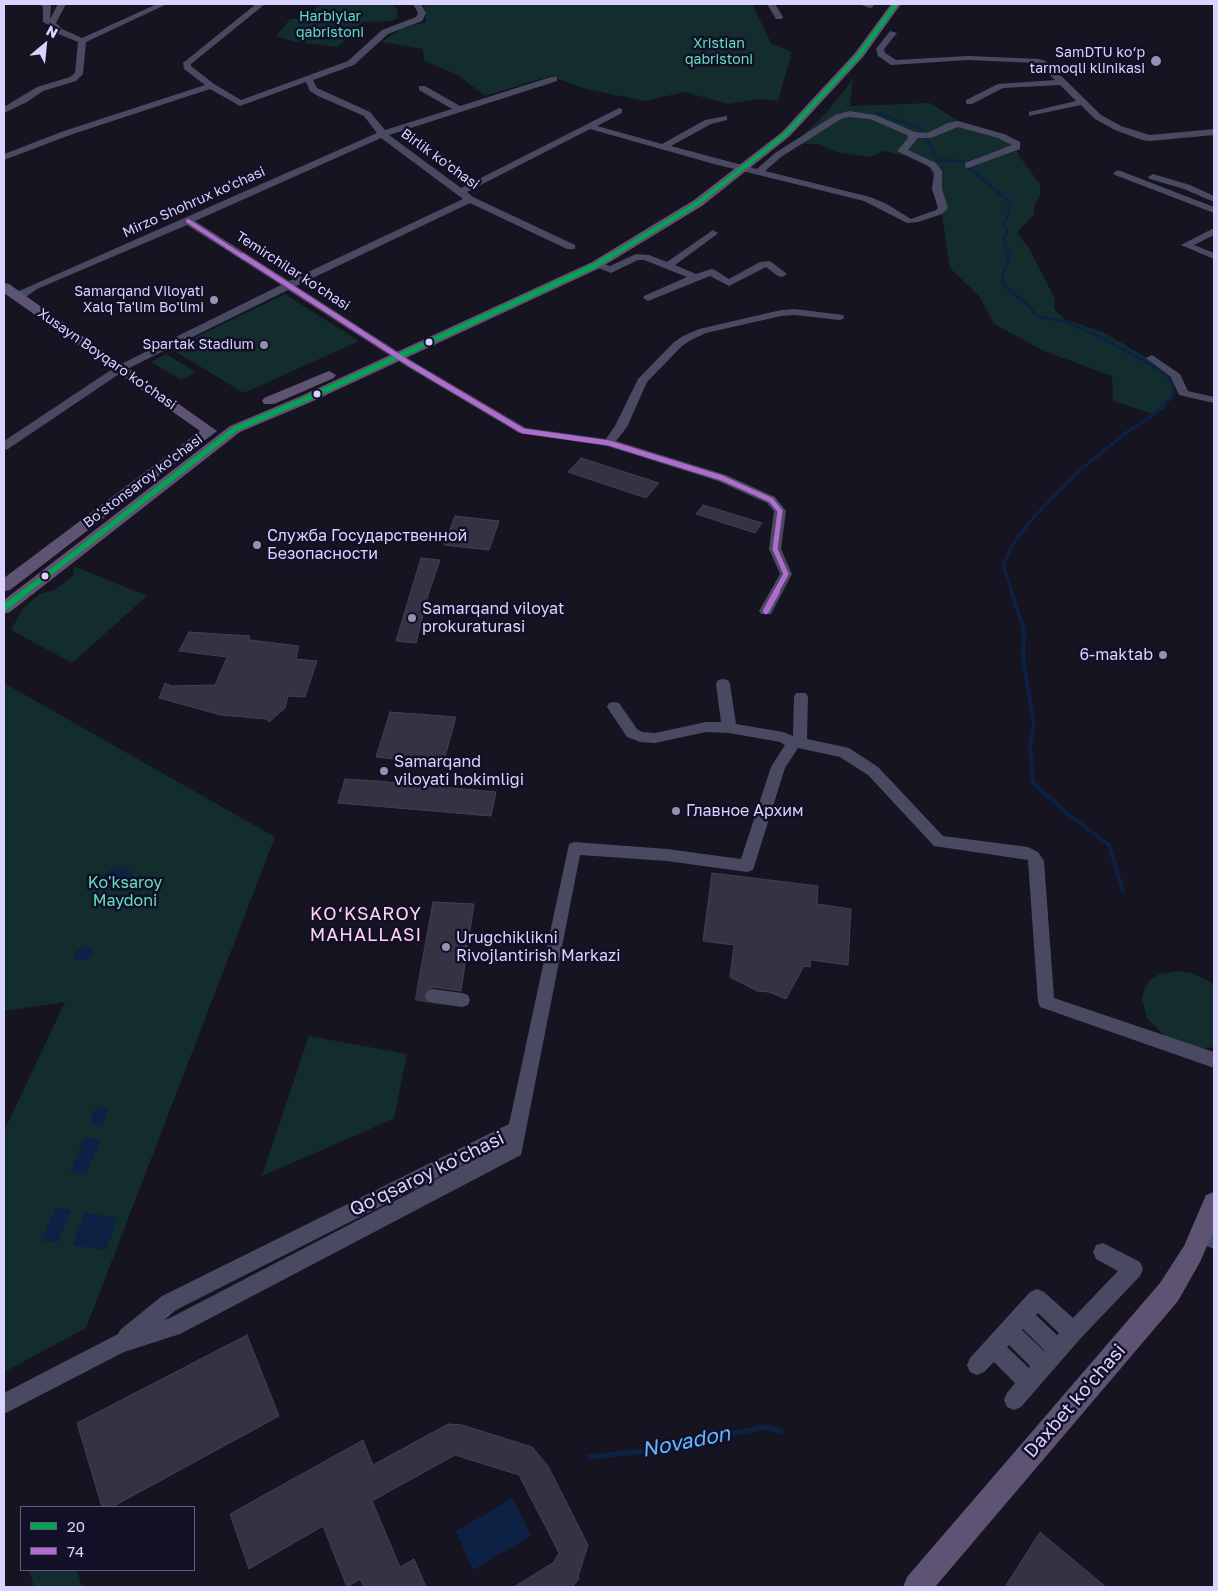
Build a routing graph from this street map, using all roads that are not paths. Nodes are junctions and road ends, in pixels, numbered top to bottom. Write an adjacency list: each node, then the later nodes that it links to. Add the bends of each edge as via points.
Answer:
1 (44, 4): 10 (street, via 47,6 46,20)
2 (62, 4): 10 (street)
3 (163, 4): 12 (street)
4 (261, 4): 16 (street, via 187,63 187,67)
5 (417, 4): 13 (street, via 422,13 419,19 385,32 351,64)
6 (771, 4): 9 (street)
7 (884, 4): 32 (main road, Bo'stonsaroy ko'chasi, via 847,54)
8 (896, 4): 32 (main road, Bo'stonsaroy ko'chasi, via 859,55 822,97 786,134)
9 (779, 17)
10 (52, 23): 12 (street, via 59,31)
11 (893, 33): 15 (street, via 880,49 881,54 894,62 968,58 1033,60 1043,63)
12 (82, 41): 20 (street, via 76,77 47,86)
13 (308, 78): 16 (street, via 240,103); 27 (street, Birlik ko'chasi, via 321,94 367,114)
14 (554, 79): 21 (street, Mirzo Shohrux ko'chasi)
15 (1061, 82): 18 (street, via 1001,86); 19 (street)
16 (212, 86): 30 (street)
17 (422, 88): 21 (street)
18 (970, 102)
19 (1082, 102): 23 (street); 26 (street, via 1104,121 1142,137)
20 (4, 110)
21 (458, 110): 27 (street, Mirzo Shohrux ko'chasi)
22 (620, 110): 25 (street)
23 (1032, 114)
24 (724, 118): 29 (street, via 708,122)
25 (588, 126): 29 (street); 36 (street)
26 (1214, 132)
27 (382, 134): 36 (street, Birlik ko'chasi); 40 (street, Mirzo Shohrux ko'chasi)
28 (913, 135): 31 (street, via 928,136 958,124 1001,136 1016,144 1017,147); 33 (street, via 872,117 844,115 778,154); 33 (street, via 902,151 936,169 937,189 943,208 911,220 867,199)
29 (665, 146): 32 (street)
30 (4, 157)
31 (968, 165)
32 (740, 167): 33 (street); 45 (main road, Bo'stonsaroy ko'chasi, via 698,203); 55 (main road, Bo'stonsaroy ko'chasi, via 591,257 526,290)
33 (759, 172)
34 (1118, 173): 39 (street)
35 (1153, 177): 38 (street)
36 (459, 192): 37 (street, Birlik ko'chasi)
37 (470, 199): 43 (street, Birlik ko'chasi); 49 (street)
38 (1214, 199)
39 (1214, 210)
40 (188, 221): 49 (street, Temirchilar ko'chasi); 51 (street, Mirzo Shohrux ko'chasi, via 32,287)
41 (1214, 230): 44 (street, via 1186,245)
42 (713, 233): 46 (street)
43 (571, 247)
44 (1214, 256)
45 (596, 265): 46 (street, via 611,270 639,256); 55 (main road, Bo'stonsaroy ko'chasi)
46 (669, 265): 48 (street)
47 (782, 274): 48 (street, via 767,264 731,282 709,272)
48 (696, 277): 52 (street)
49 (289, 285): 55 (street, Temirchilar ko'chasi); 57 (street)
50 (4, 288): 51 (main road, Xusayn Boyqaro ko'chasi)
51 (19, 298): 53 (main road); 57 (main road, Xusayn Boyqaro ko'chasi)
52 (648, 298)
53 (4, 305)
54 (839, 317): 60 (street, via 781,313 703,331 687,338 642,381 621,427)
55 (390, 350): 59 (main road, Bo'stonsaroy ko'chasi, via 253,408); 60 (street, Temirchilar ko'chasi, via 523,431); 63 (main road, Bo'stonsaroy ko'chasi, via 306,400 235,429)
56 (1152, 358): 58 (street, via 1176,376 1183,393)
57 (120, 368): 59 (main road, Xusayn Boyqaro ko'chasi); 61 (street)
58 (1214, 400)
59 (210, 431): 62 (main road, Bo'stonsaroy ko'chasi)
60 (609, 443): 64 (street, Temirchilar ko'chasi, via 722,478 777,504 780,511 775,550 786,574)
61 (4, 446)
62 (4, 586)
63 (4, 608)
64 (766, 610)
65 (723, 684): 68 (street)
66 (801, 697): 69 (street)
67 (614, 707): 68 (street, via 632,733 640,737 655,738 706,727)
68 (729, 728): 69 (street, via 784,737)
69 (797, 743): 72 (street, via 844,752 873,771 939,842 1033,856 1036,861 1046,1002); 85 (street, Qo'qsaroy ko'chasi, via 778,767 747,866 667,855 574,848 515,1149 173,1327 120,1343)
70 (433, 996): 71 (street)
71 (462, 1000)
72 (1214, 1060)
73 (1214, 1203): 74 (main road, Daxbet ko'chasi)
74 (1208, 1237): 86 (main road, Daxbet ko'chasi, via 1154,1310)
75 (1104, 1252): 78 (street, via 1133,1269)
76 (1022, 1315): 77 (street); 78 (street, via 1037,1299); 80 (street)
77 (1008, 1330): 79 (street); 82 (street)
78 (1073, 1332): 80 (street)
79 (993, 1347): 81 (street); 83 (street)
80 (1058, 1349): 82 (street)
81 (977, 1365)
82 (1044, 1365): 83 (street)
83 (1029, 1382): 84 (street)
84 (1014, 1400)
85 (4, 1404)
86 (917, 1587)

